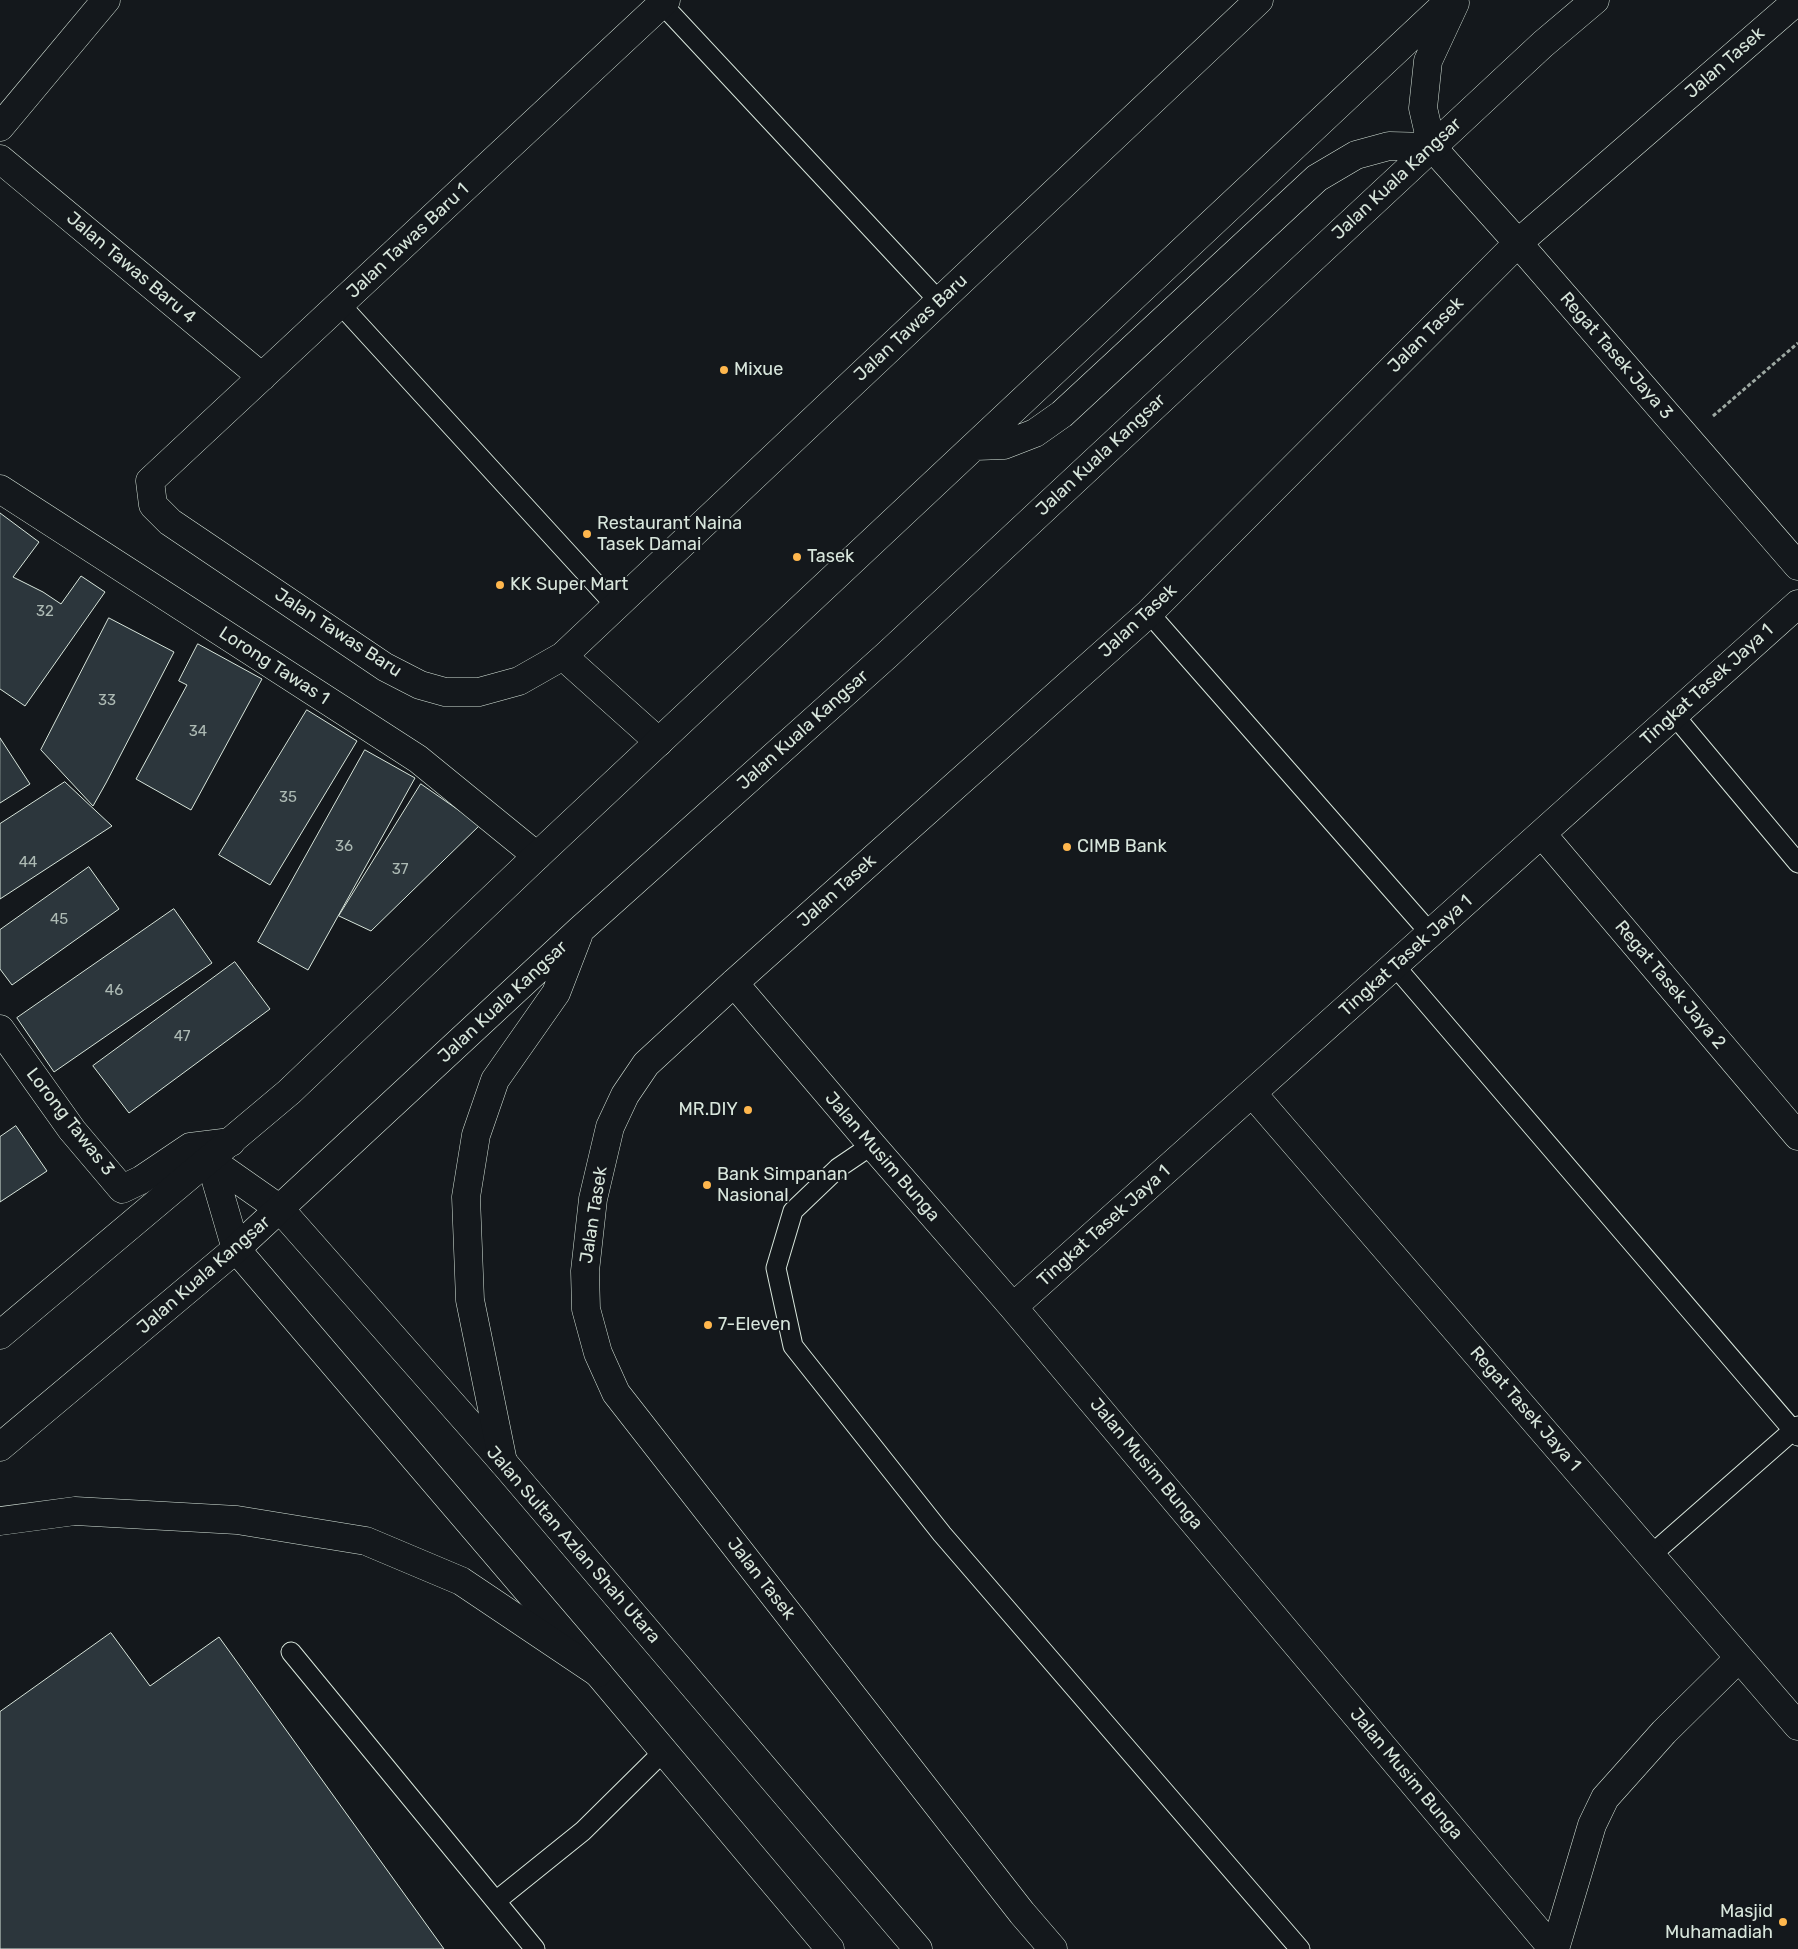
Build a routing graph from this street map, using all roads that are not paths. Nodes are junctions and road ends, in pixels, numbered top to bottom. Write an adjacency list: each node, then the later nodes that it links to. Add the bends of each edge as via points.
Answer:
1 (106, 0): 10 (main road)
2 (1259, 0): 14 (main road, Jalan Tawas Baru)
3 (1450, 0): 17 (main road)
4 (1456, 0): 11 (main road, via 1428,61 1422,108)
5 (1573, 0): 9 (main road)
6 (1595, 0): 9 (main road, Jalan Kuala Kangsar)
7 (1798, 0): 13 (main road, Jalan Tasek)
8 (664, 2): 14 (lane); 15 (main road, Jalan Tawas Baru 1)
9 (1543, 44): 11 (main road, Jalan Kuala Kangsar)
10 (0, 127)
11 (1432, 147): 13 (main road, Regat Tasek Jaya 3); 17 (main road, via 1389,146 1356,155 1317,178 1062,414 1035,434 1004,445); 30 (main road, Jalan Kuala Kangsar, via 887,655)
12 (0, 159): 16 (main road, Jalan Tawas Baru 4)
13 (1518, 243): 20 (main road, Regat Tasek Jaya 3); 23 (main road, Jalan Tasek)
14 (939, 301): 22 (main road, Jalan Tawas Baru)
15 (340, 304): 16 (main road, Jalan Tawas Baru 1); 22 (lane)
16 (262, 377): 18 (main road, Jalan Tawas Baru 1)
17 (976, 446): 26 (main road)
18 (150, 481): 24 (main road, Jalan Tawas Baru, via 153,505 170,522 386,667 420,685 445,692 479,692 518,681)
19 (0, 489): 28 (main road, Lorong Tawas 1, via 418,760)
20 (1798, 566)
21 (1798, 604): 25 (main road, Tingkat Tasek Jaya 1)
22 (616, 606): 24 (main road, Jalan Tawas Baru)
23 (1149, 613): 31 (lane); 33 (main road, Jalan Tasek)
24 (563, 656): 26 (main road)
25 (1674, 715): 27 (main road, Tingkat Tasek Jaya 1); 29 (lane)
26 (660, 742): 28 (main road)
27 (1542, 834): 31 (main road, Tingkat Tasek Jaya 1); 36 (main road, Regat Tasek Jaya 2)
28 (537, 856): 37 (main road)
29 (1798, 863)
30 (580, 930): 40 (main road, Jalan Kuala Kangsar); 46 (main road, via 556,993 495,1080 476,1135 466,1197 470,1300)
31 (1431, 934): 32 (main road, Tingkat Tasek Jaya 1)
32 (1395, 966): 35 (main road, Tingkat Tasek Jaya 1); 44 (lane)
33 (734, 983): 38 (main road, Jalan Musim Bunga); 58 (main road, Jalan Tasek, via 646,1064 610,1127 593,1199 585,1271 586,1309 598,1353 616,1393)
34 (0, 1029): 37 (main road, Lorong Tawas 3, via 72,1130 122,1189 190,1147)
35 (1252, 1093): 42 (main road, Tingkat Tasek Jaya 1); 48 (main road, Regat Tasek Jaya 1)
36 (1798, 1136)
37 (232, 1142): 39 (main road)
38 (872, 1145): 42 (main road, Jalan Musim Bunga); 59 (lane, via 838,1168 792,1211 776,1268 793,1346 942,1534)
39 (210, 1160): 40 (main road, Jalan Sultan Azlan Shah Utara); 41 (main road); 43 (main road)
40 (280, 1209): 41 (main road, Jalan Kuala Kangsar); 46 (main road, Jalan Sultan Azlan Shah Utara)
41 (236, 1250): 45 (main road, Jalan Kuala Kangsar); 51 (main road)
42 (1013, 1307): 60 (main road, Jalan Musim Bunga)
43 (0, 1335)
44 (1796, 1431): 48 (lane)
45 (0, 1447)
46 (503, 1462): 57 (main road, Jalan Sultan Azlan Shah Utara)
47 (0, 1521): 51 (main road, via 84,1511 237,1520 366,1541 461,1581)
48 (1651, 1555): 50 (main road, Regat Tasek Jaya 1)
49 (291, 1652): 54 (lane)
50 (1739, 1658): 52 (main road, Regat Tasek Jaya 1); 60 (main road, via 1664,1732 1605,1798 1592,1824)
51 (598, 1673): 53 (main road)
52 (1798, 1726)
53 (664, 1752): 54 (lane, via 583,1831); 56 (main road)
54 (496, 1900): 55 (lane)
55 (535, 1949)
56 (830, 1949)
57 (918, 1949)
58 (1053, 1949)
59 (1300, 1949)
60 (1554, 1949)

